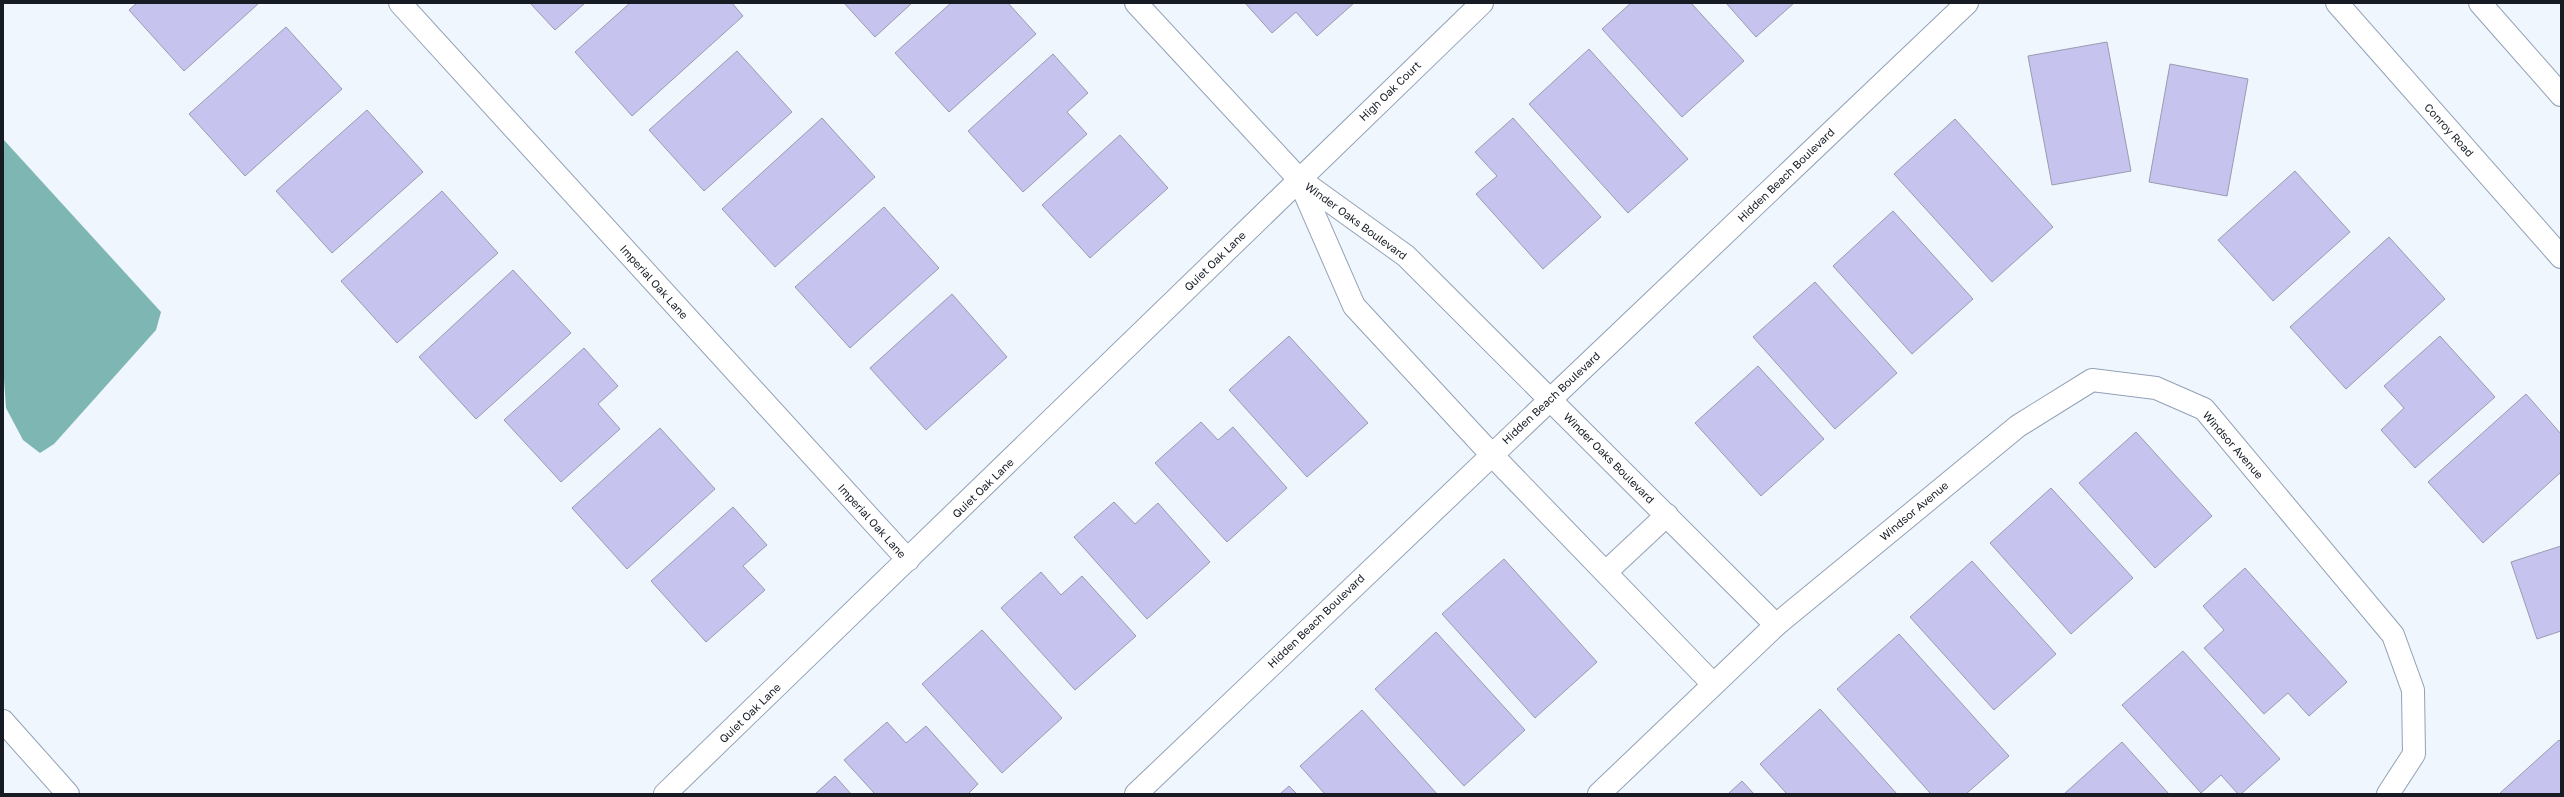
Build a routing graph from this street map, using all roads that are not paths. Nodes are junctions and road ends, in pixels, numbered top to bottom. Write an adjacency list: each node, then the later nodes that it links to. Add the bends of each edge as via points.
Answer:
1 (400, 3): 13 (street, Imperial Oak Lane)
2 (1136, 3): 8 (street, Winder Oaks Boulevard)
3 (1482, 3): 8 (street, High Oak Court)
4 (1967, 3): 10 (street, Hidden Beach Boulevard)
5 (2337, 3): 9 (street, Conroy Road)
6 (2480, 3): 7 (street)
7 (2561, 95)
8 (1299, 179): 10 (street, Winder Oaks Boulevard, via 1406,256); 11 (street, Winder Oaks Boulevard, via 1354,306); 13 (street, Quiet Oak Lane)
9 (2561, 257)
10 (1551, 400): 11 (street, Hidden Beach Boulevard); 12 (street, Winder Oaks Boulevard)
11 (1491, 454): 14 (street, Winder Oaks Boulevard); 20 (street, Hidden Beach Boulevard)
12 (1667, 516): 14 (street); 15 (street, Winder Oaks Boulevard)
13 (908, 560): 19 (street, Quiet Oak Lane)
14 (1606, 572): 16 (street, Winder Oaks Boulevard)
15 (1776, 625): 16 (street); 22 (street, Windsor Avenue, via 2018,426 2092,380 2156,388 2204,409 2393,635 2413,690 2414,754)
16 (1713, 684): 21 (street)
17 (3, 721): 18 (street)
18 (68, 794)
19 (665, 794)
20 (1136, 794)
21 (1599, 794)
22 (2388, 794)

